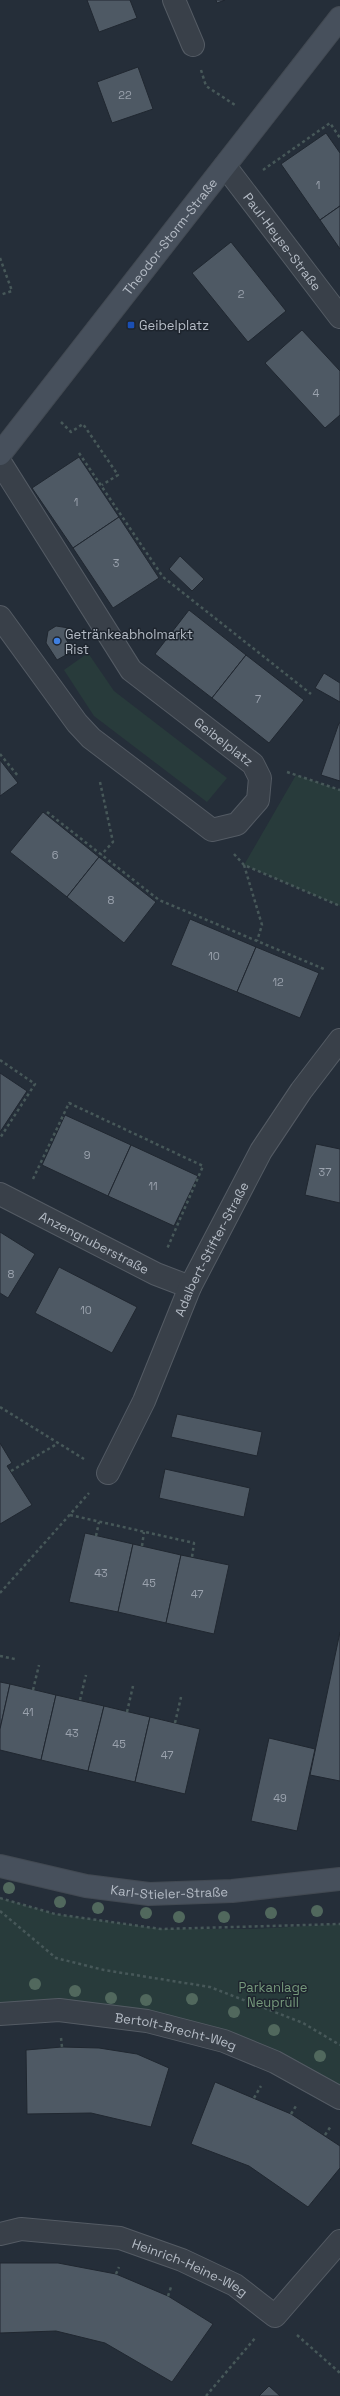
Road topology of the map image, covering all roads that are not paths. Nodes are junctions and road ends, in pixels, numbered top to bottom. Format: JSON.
{"nodes":[{"id":1,"x":174,"y":0,"type":"edge"},
{"id":2,"x":340,"y":18,"type":"edge"},
{"id":3,"x":193,"y":45,"type":"road end"},
{"id":4,"x":225,"y":166,"type":"junction"},
{"id":5,"x":340,"y":317,"type":"edge"},
{"id":6,"x":0,"y":454,"type":"edge"},
{"id":7,"x":0,"y":462,"type":"edge"},
{"id":8,"x":0,"y":617,"type":"edge"},
{"id":9,"x":340,"y":1040,"type":"edge"},
{"id":10,"x":0,"y":1194,"type":"edge"},
{"id":11,"x":190,"y":1287,"type":"junction"},
{"id":12,"x":108,"y":1473,"type":"road end"},
{"id":13,"x":0,"y":1866,"type":"edge"},
{"id":14,"x":340,"y":1879,"type":"edge"},
{"id":15,"x":0,"y":2014,"type":"edge"},
{"id":16,"x":340,"y":2098,"type":"edge"},
{"id":17,"x":0,"y":2234,"type":"edge"},
{"id":18,"x":340,"y":2241,"type":"edge"}],
"edges":[{"from":1,"to":3,"type":"street"},
{"from":2,"to":4,"type":"street","name":"Theodor-Storm-Straße"},
{"from":4,"to":5,"type":"street","name":"Paul-Heyse-Straße"},
{"from":4,"to":6,"type":"street","name":"Theodor-Storm-Straße"},
{"from":7,"to":8,"type":"street","name":"Geibelplatz"},
{"from":9,"to":11,"type":"street","name":"Adalbert-Stifter-Straße"},
{"from":10,"to":11,"type":"street","name":"Anzengruberstraße"},
{"from":11,"to":12,"type":"street","name":"Adalbert-Stifter-Straße"},
{"from":13,"to":14,"type":"street","name":"Karl-Stieler-Straße"},
{"from":15,"to":16,"type":"street","name":"Bertolt-Brecht-Weg"},
{"from":17,"to":18,"type":"street","name":"Heinrich-Heine-Weg"}]}
